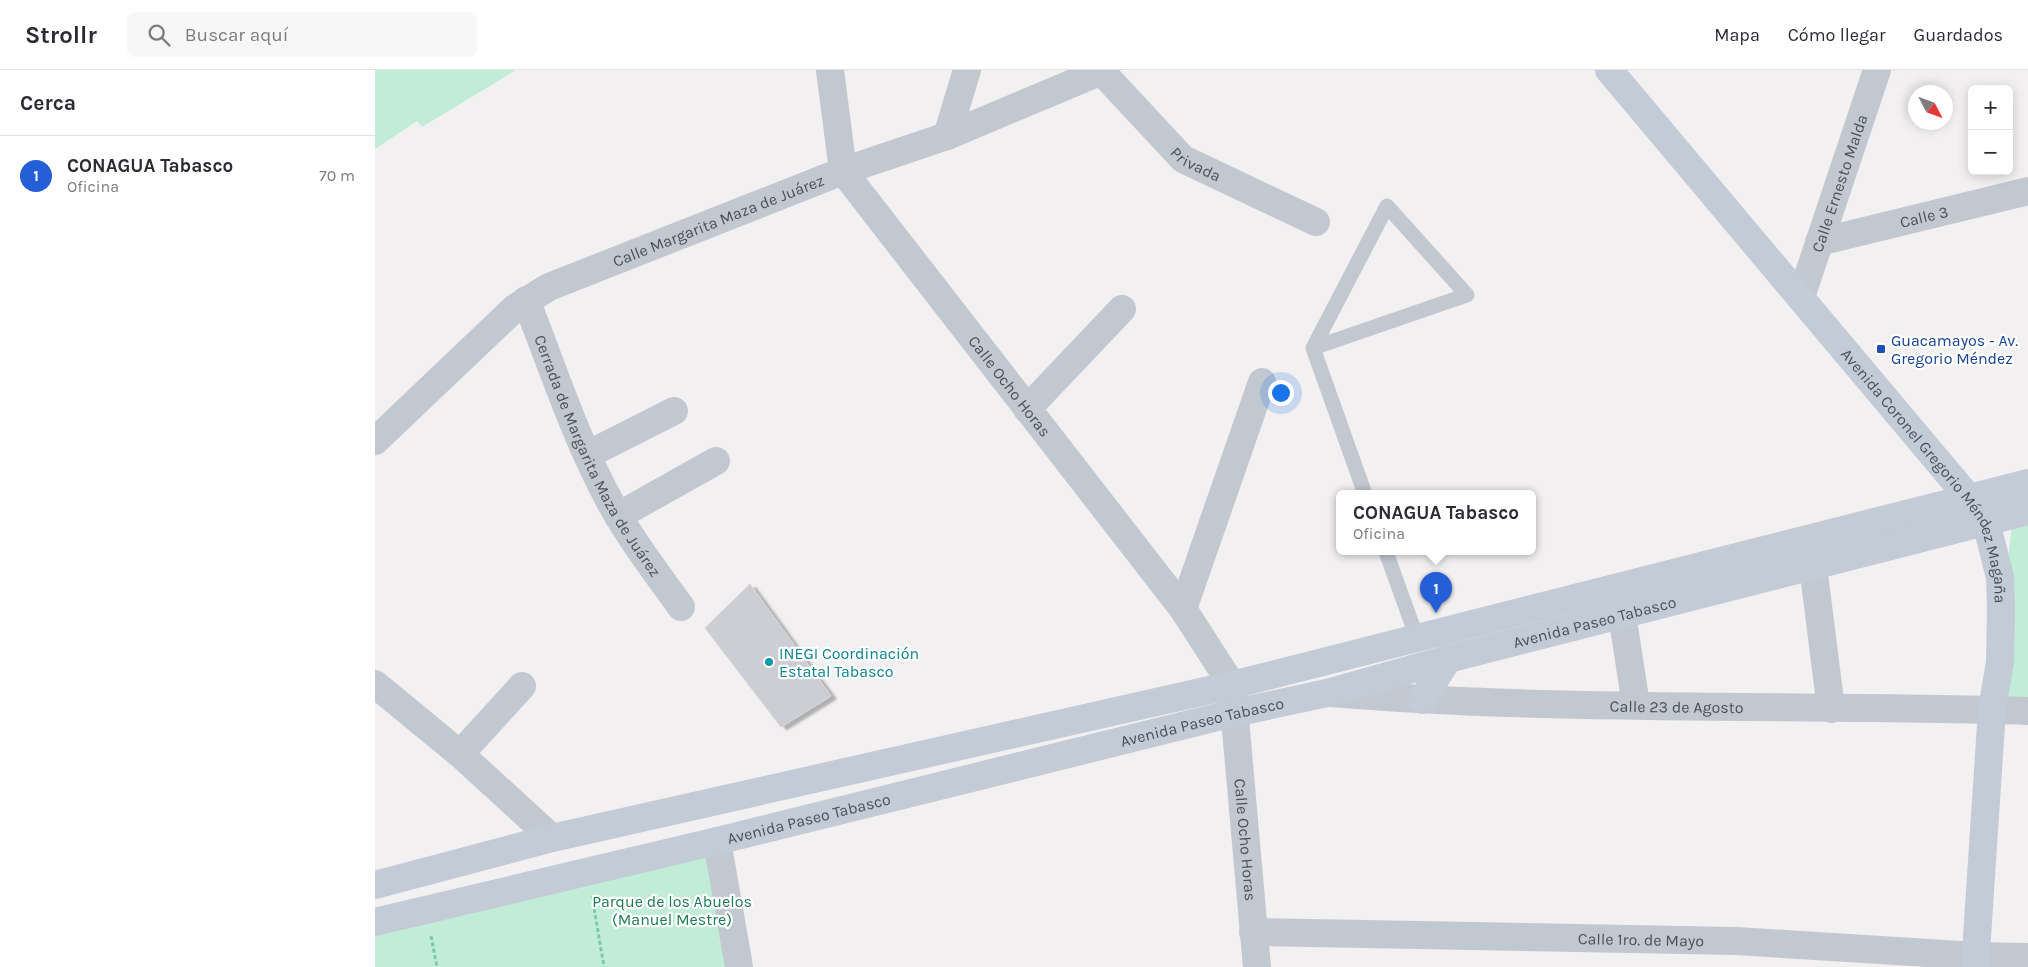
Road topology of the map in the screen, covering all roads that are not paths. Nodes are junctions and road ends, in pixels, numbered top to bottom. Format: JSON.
{"nodes":[{"id":1,"x":830,"y":70,"type":"edge"},
{"id":2,"x":967,"y":70,"type":"edge"},
{"id":3,"x":1609,"y":70,"type":"edge"},
{"id":4,"x":1877,"y":70,"type":"edge"},
{"id":5,"x":1102,"y":71,"type":"edge"},
{"id":6,"x":947,"y":136,"type":"junction"},
{"id":7,"x":843,"y":171,"type":"junction"},
{"id":8,"x":2028,"y":191,"type":"edge"},
{"id":9,"x":1315,"y":222,"type":"dead end"},
{"id":10,"x":1819,"y":242,"type":"junction"},
{"id":11,"x":1801,"y":297,"type":"junction"},
{"id":12,"x":526,"y":300,"type":"junction"},
{"id":13,"x":1122,"y":309,"type":"dead end"},
{"id":14,"x":1313,"y":348,"type":"junction"},
{"id":15,"x":1263,"y":382,"type":"dead end"},
{"id":16,"x":1027,"y":408,"type":"junction"},
{"id":17,"x":674,"y":411,"type":"dead end"},
{"id":18,"x":375,"y":441,"type":"edge"},
{"id":19,"x":587,"y":455,"type":"junction"},
{"id":20,"x":716,"y":461,"type":"dead end"},
{"id":21,"x":2028,"y":482,"type":"edge"},
{"id":22,"x":1364,"y":490,"type":"edge"},
{"id":23,"x":1968,"y":497,"type":"junction"},
{"id":24,"x":2028,"y":511,"type":"edge"},
{"id":25,"x":618,"y":516,"type":"junction"},
{"id":26,"x":1986,"y":522,"type":"junction"},
{"id":27,"x":1387,"y":555,"type":"edge"},
{"id":28,"x":1813,"y":566,"type":"junction"},
{"id":29,"x":681,"y":606,"type":"dead end"},
{"id":30,"x":1183,"y":609,"type":"junction"},
{"id":31,"x":1622,"y":614,"type":"junction"},
{"id":32,"x":1417,"y":638,"type":"junction"},
{"id":33,"x":1447,"y":659,"type":"junction"},
{"id":34,"x":375,"y":684,"type":"edge"},
{"id":35,"x":1232,"y":685,"type":"junction"},
{"id":36,"x":522,"y":686,"type":"dead end"},
{"id":37,"x":1327,"y":693,"type":"junction"},
{"id":38,"x":1421,"y":700,"type":"junction"},
{"id":39,"x":1636,"y":705,"type":"junction"},
{"id":40,"x":1831,"y":709,"type":"junction"},
{"id":41,"x":1992,"y":710,"type":"junction"},
{"id":42,"x":2028,"y":711,"type":"edge"},
{"id":43,"x":1234,"y":713,"type":"junction"},
{"id":44,"x":460,"y":754,"type":"junction"},
{"id":45,"x":552,"y":838,"type":"junction"},
{"id":46,"x":717,"y":841,"type":"junction"},
{"id":47,"x":375,"y":885,"type":"edge"},
{"id":48,"x":375,"y":922,"type":"edge"},
{"id":49,"x":1253,"y":932,"type":"junction"},
{"id":50,"x":2028,"y":957,"type":"edge"},
{"id":51,"x":1975,"y":962,"type":"edge"},
{"id":52,"x":739,"y":967,"type":"edge"},
{"id":53,"x":1257,"y":967,"type":"edge"}],
"edges":[{"from":1,"to":7,"type":"street"},
{"from":2,"to":6,"type":"street"},
{"from":3,"to":11,"type":"main road","name":"Avenida Coronel Gregorio Méndez Magaña"},
{"from":4,"to":10,"type":"street","name":"Calle Ernesto Malda"},
{"from":5,"to":6,"type":"street","name":"Calle Margarita Maza de Juárez"},
{"from":5,"to":9,"type":"street","name":"Privada"},
{"from":6,"to":7,"type":"street","name":"Calle Margarita Maza de Juárez"},
{"from":7,"to":12,"type":"street","name":"Calle Margarita Maza de Juárez"},
{"from":7,"to":16,"type":"street","name":"Calle Ocho Horas"},
{"from":8,"to":10,"type":"street","name":"Calle 3"},
{"from":10,"to":11,"type":"street","name":"Calle Ernesto Malda"},
{"from":11,"to":23,"type":"main road","name":"Avenida Coronel Gregorio Méndez Magaña"},
{"from":12,"to":18,"type":"street","name":"Calle Margarita Maza de Juárez"},
{"from":12,"to":19,"type":"street","name":"Cerrada de Margarita Maza de Juárez"},
{"from":13,"to":16,"type":"street"},
{"from":14,"to":14,"type":"lane"},
{"from":14,"to":22,"type":"lane"},
{"from":15,"to":30,"type":"street"},
{"from":16,"to":30,"type":"street","name":"Calle Ocho Horas"},
{"from":17,"to":19,"type":"street"},
{"from":19,"to":25,"type":"street","name":"Cerrada de Margarita Maza de Juárez"},
{"from":20,"to":25,"type":"street"},
{"from":21,"to":23,"type":"main road","name":"Avenida Paseo Tabasco"},
{"from":23,"to":26,"type":"main road","name":"Avenida Coronel Gregorio Méndez Magaña"},
{"from":23,"to":32,"type":"main road","name":"Avenida Paseo Tabasco"},
{"from":24,"to":26,"type":"main road","name":"Avenida Paseo Tabasco"},
{"from":25,"to":29,"type":"street","name":"Cerrada de Margarita Maza de Juárez"},
{"from":26,"to":28,"type":"main road","name":"Avenida Paseo Tabasco"},
{"from":26,"to":41,"type":"main road","name":"Avenida Coronel Gregorio Méndez Magaña"},
{"from":27,"to":32,"type":"lane"},
{"from":28,"to":31,"type":"main road","name":"Avenida Paseo Tabasco"},
{"from":28,"to":40,"type":"street"},
{"from":30,"to":35,"type":"street","name":"Calle Ocho Horas"},
{"from":31,"to":33,"type":"main road","name":"Avenida Paseo Tabasco"},
{"from":31,"to":39,"type":"street"},
{"from":32,"to":35,"type":"main road","name":"Avenida Paseo Tabasco"},
{"from":33,"to":37,"type":"main road","name":"Avenida Paseo Tabasco"},
{"from":33,"to":38,"type":"main road"},
{"from":34,"to":44,"type":"street"},
{"from":35,"to":43,"type":"street","name":"Calle Ocho Horas"},
{"from":35,"to":45,"type":"main road","name":"Avenida Paseo Tabasco"},
{"from":36,"to":44,"type":"street"},
{"from":37,"to":38,"type":"street","name":"Calle 23 de Agosto"},
{"from":37,"to":43,"type":"main road","name":"Avenida Paseo Tabasco"},
{"from":38,"to":39,"type":"street","name":"Calle 23 de Agosto"},
{"from":39,"to":40,"type":"street","name":"Calle 23 de Agosto"},
{"from":40,"to":41,"type":"street","name":"Calle 23 de Agosto"},
{"from":41,"to":42,"type":"street","name":"Calle 23 de Agosto"},
{"from":41,"to":51,"type":"main road","name":"Avenida Coronel Gregorio Méndez Magaña"},
{"from":43,"to":46,"type":"main road","name":"Avenida Paseo Tabasco"},
{"from":43,"to":49,"type":"street","name":"Calle Ocho Horas"},
{"from":44,"to":45,"type":"street"},
{"from":45,"to":47,"type":"main road","name":"Avenida Paseo Tabasco"},
{"from":46,"to":48,"type":"main road","name":"Avenida Paseo Tabasco"},
{"from":46,"to":52,"type":"street"},
{"from":49,"to":51,"type":"street","name":"Calle 1ro. de Mayo"},
{"from":49,"to":53,"type":"street","name":"Calle Ocho Horas"},
{"from":50,"to":51,"type":"street","name":"Calle 1ro. de Mayo"}]}
